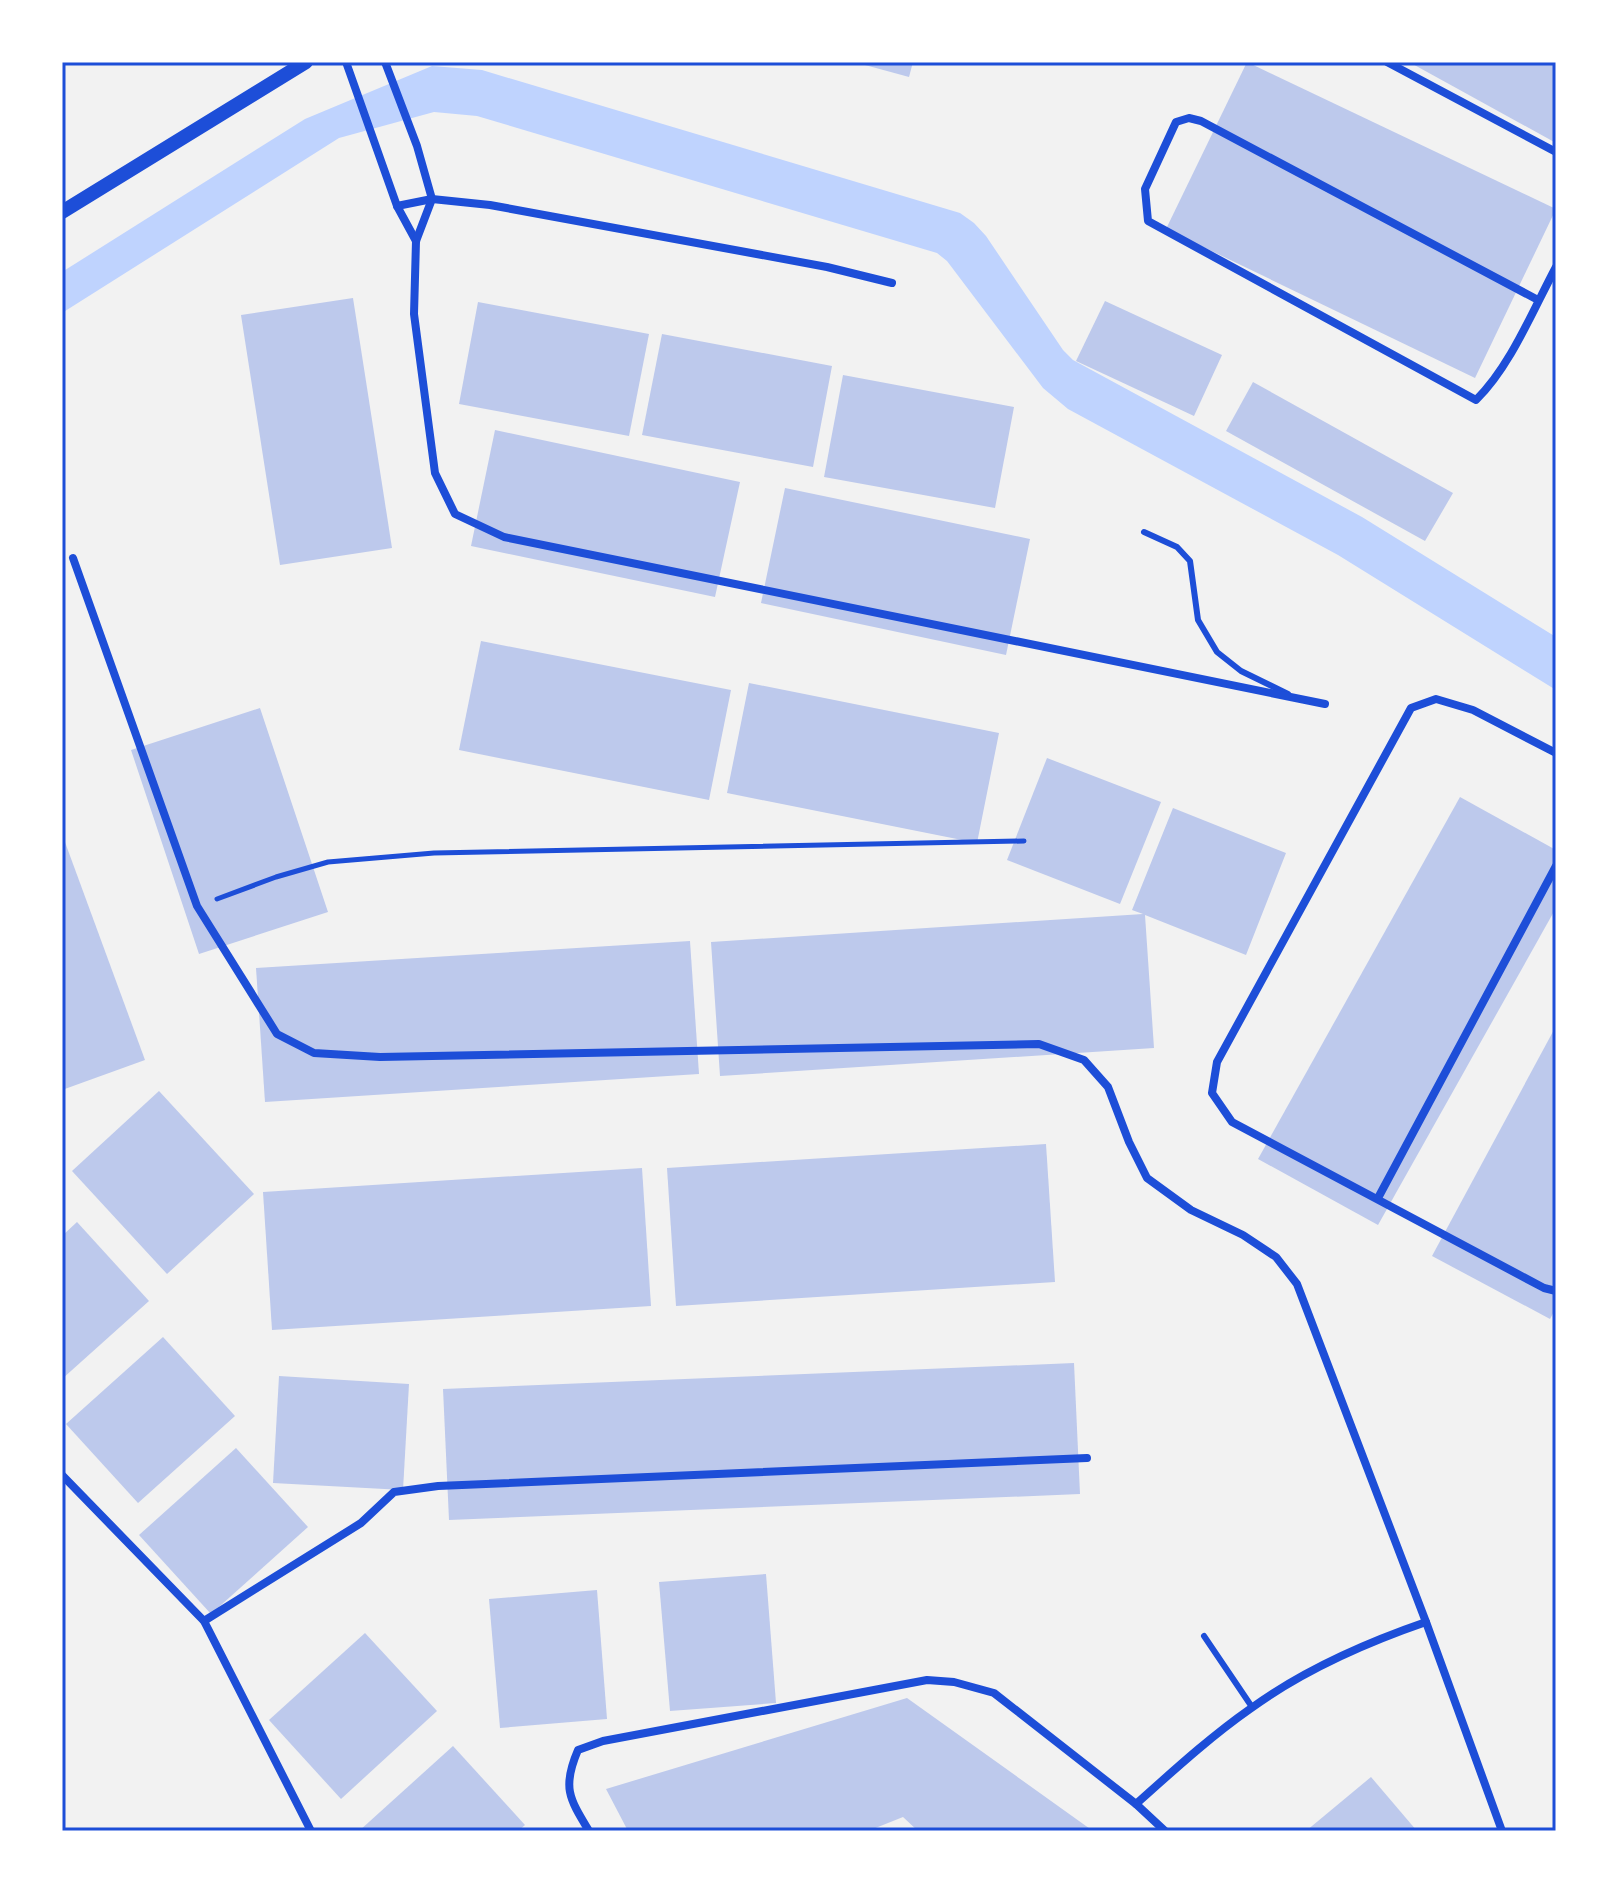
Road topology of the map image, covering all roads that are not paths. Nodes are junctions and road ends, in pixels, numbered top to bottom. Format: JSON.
{"nodes":[{"id":1,"x":306,"y":62,"type":"edge"},
{"id":2,"x":346,"y":62,"type":"edge"},
{"id":3,"x":385,"y":62,"type":"edge"},
{"id":4,"x":1387,"y":62,"type":"edge"},
{"id":5,"x":1556,"y":152,"type":"edge"},
{"id":6,"x":432,"y":199,"type":"junction"},
{"id":7,"x":397,"y":206,"type":"junction"},
{"id":8,"x":62,"y":212,"type":"edge"},
{"id":9,"x":416,"y":241,"type":"junction"},
{"id":10,"x":1556,"y":267,"type":"edge"},
{"id":11,"x":892,"y":283,"type":"dead end"},
{"id":12,"x":1538,"y":300,"type":"junction"},
{"id":13,"x":1144,"y":532,"type":"dead end"},
{"id":14,"x":73,"y":558,"type":"dead end"},
{"id":15,"x":1291,"y":696,"type":"junction"},
{"id":16,"x":1325,"y":704,"type":"dead end"},
{"id":17,"x":1556,"y":753,"type":"edge"},
{"id":18,"x":1556,"y":866,"type":"edge"},
{"id":19,"x":1378,"y":1198,"type":"junction"},
{"id":20,"x":1556,"y":1291,"type":"edge"},
{"id":21,"x":1087,"y":1458,"type":"dead end"},
{"id":22,"x":62,"y":1475,"type":"edge"},
{"id":23,"x":204,"y":1621,"type":"junction"},
{"id":24,"x":1426,"y":1622,"type":"junction"},
{"id":25,"x":1204,"y":1636,"type":"dead end"},
{"id":26,"x":1252,"y":1707,"type":"junction"},
{"id":27,"x":1136,"y":1804,"type":"junction"},
{"id":28,"x":311,"y":1831,"type":"edge"},
{"id":29,"x":589,"y":1831,"type":"edge"},
{"id":30,"x":1165,"y":1831,"type":"edge"},
{"id":31,"x":1502,"y":1831,"type":"edge"}],
"edges":[{"from":1,"to":8,"type":"street"},
{"from":2,"to":7,"type":"street"},
{"from":3,"to":6,"type":"street"},
{"from":4,"to":5,"type":"street"},
{"from":6,"to":7,"type":"street"},
{"from":6,"to":9,"type":"street"},
{"from":6,"to":11,"type":"street"},
{"from":7,"to":9,"type":"street"},
{"from":9,"to":15,"type":"street"},
{"from":10,"to":12,"type":"street"},
{"from":12,"to":12,"type":"street"},
{"from":13,"to":15,"type":"lane"},
{"from":14,"to":24,"type":"street"},
{"from":15,"to":16,"type":"street"},
{"from":17,"to":19,"type":"street"},
{"from":18,"to":19,"type":"street"},
{"from":19,"to":20,"type":"street"},
{"from":21,"to":23,"type":"street"},
{"from":22,"to":23,"type":"street"},
{"from":23,"to":28,"type":"street"},
{"from":24,"to":26,"type":"street"},
{"from":24,"to":31,"type":"street"},
{"from":25,"to":26,"type":"lane"},
{"from":26,"to":27,"type":"street"},
{"from":27,"to":29,"type":"street"},
{"from":27,"to":30,"type":"street"}]}
